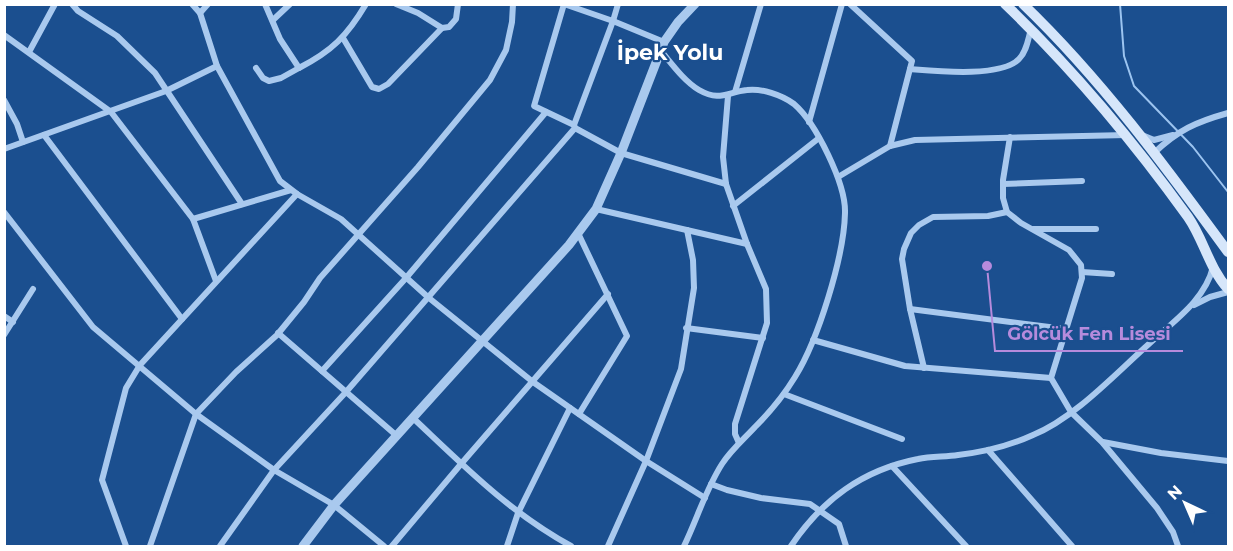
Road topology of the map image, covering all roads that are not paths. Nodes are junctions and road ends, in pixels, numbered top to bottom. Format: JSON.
{"nodes":[{"id":1,"x":55,"y":4,"type":"edge"},
{"id":2,"x":72,"y":4,"type":"edge"},
{"id":3,"x":192,"y":4,"type":"edge"},
{"id":4,"x":208,"y":4,"type":"edge"},
{"id":5,"x":265,"y":4,"type":"edge"},
{"id":6,"x":290,"y":4,"type":"edge"},
{"id":7,"x":366,"y":4,"type":"edge"},
{"id":8,"x":396,"y":4,"type":"edge"},
{"id":9,"x":458,"y":4,"type":"edge"},
{"id":10,"x":513,"y":4,"type":"edge"},
{"id":11,"x":564,"y":4,"type":"edge"},
{"id":12,"x":618,"y":4,"type":"edge"},
{"id":13,"x":695,"y":4,"type":"edge"},
{"id":14,"x":761,"y":4,"type":"edge"},
{"id":15,"x":842,"y":4,"type":"edge"},
{"id":16,"x":850,"y":4,"type":"edge"},
{"id":17,"x":1005,"y":4,"type":"edge"},
{"id":18,"x":1023,"y":4,"type":"edge"},
{"id":19,"x":200,"y":13,"type":"junction"},
{"id":20,"x":273,"y":20,"type":"junction"},
{"id":21,"x":613,"y":21,"type":"junction"},
{"id":22,"x":442,"y":28,"type":"junction"},
{"id":23,"x":1031,"y":29,"type":"junction"},
{"id":24,"x":4,"y":35,"type":"edge"},
{"id":25,"x":343,"y":38,"type":"junction"},
{"id":26,"x":663,"y":46,"type":"junction"},
{"id":27,"x":29,"y":52,"type":"junction"},
{"id":28,"x":217,"y":66,"type":"junction"},
{"id":29,"x":256,"y":68,"type":"dead end"},
{"id":30,"x":298,"y":68,"type":"junction"},
{"id":31,"x":910,"y":69,"type":"junction"},
{"id":32,"x":166,"y":91,"type":"junction"},
{"id":33,"x":735,"y":92,"type":"junction"},
{"id":34,"x":728,"y":96,"type":"junction"},
{"id":35,"x":4,"y":100,"type":"edge"},
{"id":36,"x":111,"y":112,"type":"junction"},
{"id":37,"x":546,"y":112,"type":"junction"},
{"id":38,"x":1228,"y":113,"type":"edge"},
{"id":39,"x":809,"y":122,"type":"junction"},
{"id":40,"x":575,"y":127,"type":"junction"},
{"id":41,"x":1138,"y":133,"type":"junction"},
{"id":42,"x":44,"y":135,"type":"junction"},
{"id":43,"x":1123,"y":135,"type":"junction"},
{"id":44,"x":1173,"y":135,"type":"junction"},
{"id":45,"x":1010,"y":137,"type":"junction"},
{"id":46,"x":819,"y":138,"type":"junction"},
{"id":47,"x":23,"y":142,"type":"junction"},
{"id":48,"x":890,"y":146,"type":"junction"},
{"id":49,"x":4,"y":149,"type":"edge"},
{"id":50,"x":621,"y":153,"type":"junction"},
{"id":51,"x":1155,"y":153,"type":"junction"},
{"id":52,"x":1145,"y":161,"type":"junction"},
{"id":53,"x":838,"y":177,"type":"junction"},
{"id":54,"x":1082,"y":182,"type":"dead end"},
{"id":55,"x":726,"y":184,"type":"junction"},
{"id":56,"x":1004,"y":184,"type":"junction"},
{"id":57,"x":291,"y":190,"type":"junction"},
{"id":58,"x":297,"y":195,"type":"junction"},
{"id":59,"x":242,"y":204,"type":"junction"},
{"id":60,"x":733,"y":206,"type":"junction"},
{"id":61,"x":596,"y":209,"type":"junction"},
{"id":62,"x":4,"y":212,"type":"edge"},
{"id":63,"x":1007,"y":212,"type":"junction"},
{"id":64,"x":193,"y":219,"type":"junction"},
{"id":65,"x":1032,"y":229,"type":"junction"},
{"id":66,"x":1096,"y":229,"type":"dead end"},
{"id":67,"x":687,"y":230,"type":"junction"},
{"id":68,"x":578,"y":233,"type":"junction"},
{"id":69,"x":359,"y":235,"type":"junction"},
{"id":70,"x":747,"y":244,"type":"junction"},
{"id":71,"x":1228,"y":254,"type":"edge"},
{"id":72,"x":1213,"y":267,"type":"junction"},
{"id":73,"x":1082,"y":272,"type":"junction"},
{"id":74,"x":1112,"y":274,"type":"dead end"},
{"id":75,"x":406,"y":278,"type":"junction"},
{"id":76,"x":216,"y":281,"type":"junction"},
{"id":77,"x":33,"y":289,"type":"dead end"},
{"id":78,"x":1228,"y":290,"type":"edge"},
{"id":79,"x":608,"y":294,"type":"junction"},
{"id":80,"x":429,"y":298,"type":"junction"},
{"id":81,"x":1191,"y":307,"type":"junction"},
{"id":82,"x":910,"y":309,"type":"junction"},
{"id":83,"x":4,"y":316,"type":"edge"},
{"id":84,"x":182,"y":319,"type":"junction"},
{"id":85,"x":13,"y":322,"type":"junction"},
{"id":86,"x":686,"y":328,"type":"junction"},
{"id":87,"x":1065,"y":328,"type":"junction"},
{"id":88,"x":278,"y":333,"type":"junction"},
{"id":89,"x":4,"y":335,"type":"edge"},
{"id":90,"x":763,"y":338,"type":"junction"},
{"id":91,"x":813,"y":340,"type":"junction"},
{"id":92,"x":482,"y":342,"type":"junction"},
{"id":93,"x":140,"y":365,"type":"junction"},
{"id":94,"x":924,"y":368,"type":"junction"},
{"id":95,"x":322,"y":371,"type":"junction"},
{"id":96,"x":1051,"y":378,"type":"junction"},
{"id":97,"x":533,"y":382,"type":"junction"},
{"id":98,"x":346,"y":392,"type":"junction"},
{"id":99,"x":784,"y":394,"type":"junction"},
{"id":100,"x":570,"y":408,"type":"junction"},
{"id":101,"x":1071,"y":412,"type":"junction"},
{"id":102,"x":196,"y":414,"type":"junction"},
{"id":103,"x":579,"y":414,"type":"junction"},
{"id":104,"x":413,"y":418,"type":"junction"},
{"id":105,"x":397,"y":436,"type":"junction"},
{"id":106,"x":902,"y":439,"type":"dead end"},
{"id":107,"x":1102,"y":442,"type":"junction"},
{"id":108,"x":739,"y":443,"type":"junction"},
{"id":109,"x":988,"y":450,"type":"junction"},
{"id":110,"x":646,"y":461,"type":"junction"},
{"id":111,"x":1228,"y":461,"type":"edge"},
{"id":112,"x":461,"y":464,"type":"junction"},
{"id":113,"x":892,"y":466,"type":"junction"},
{"id":114,"x":274,"y":470,"type":"junction"},
{"id":115,"x":711,"y":484,"type":"junction"},
{"id":116,"x":705,"y":498,"type":"junction"},
{"id":117,"x":334,"y":505,"type":"junction"},
{"id":118,"x":820,"y":509,"type":"junction"},
{"id":119,"x":518,"y":513,"type":"junction"},
{"id":120,"x":126,"y":546,"type":"edge"},
{"id":121,"x":150,"y":546,"type":"edge"},
{"id":122,"x":220,"y":546,"type":"edge"},
{"id":123,"x":303,"y":546,"type":"edge"},
{"id":124,"x":384,"y":546,"type":"edge"},
{"id":125,"x":393,"y":546,"type":"edge"},
{"id":126,"x":507,"y":546,"type":"edge"},
{"id":127,"x":571,"y":546,"type":"edge"},
{"id":128,"x":608,"y":546,"type":"edge"},
{"id":129,"x":684,"y":546,"type":"edge"},
{"id":130,"x":791,"y":546,"type":"edge"},
{"id":131,"x":846,"y":546,"type":"edge"},
{"id":132,"x":966,"y":546,"type":"edge"},
{"id":133,"x":1072,"y":546,"type":"edge"},
{"id":134,"x":1178,"y":546,"type":"edge"}],
"edges":[{"from":1,"to":27,"type":"street"},
{"from":2,"to":32,"type":"street"},
{"from":3,"to":19,"type":"street"},
{"from":4,"to":19,"type":"street"},
{"from":5,"to":20,"type":"street"},
{"from":6,"to":20,"type":"street"},
{"from":7,"to":25,"type":"street"},
{"from":8,"to":22,"type":"street"},
{"from":9,"to":22,"type":"street"},
{"from":10,"to":69,"type":"street"},
{"from":11,"to":21,"type":"street"},
{"from":11,"to":37,"type":"street"},
{"from":12,"to":21,"type":"street"},
{"from":13,"to":26,"type":"street"},
{"from":14,"to":33,"type":"street"},
{"from":15,"to":39,"type":"street"},
{"from":16,"to":31,"type":"street"},
{"from":17,"to":23,"type":"main road"},
{"from":18,"to":41,"type":"main road"},
{"from":19,"to":28,"type":"street"},
{"from":20,"to":30,"type":"street"},
{"from":21,"to":26,"type":"street"},
{"from":21,"to":40,"type":"street"},
{"from":22,"to":25,"type":"street"},
{"from":23,"to":31,"type":"street"},
{"from":23,"to":43,"type":"main road"},
{"from":24,"to":27,"type":"street"},
{"from":25,"to":30,"type":"street"},
{"from":26,"to":34,"type":"street"},
{"from":26,"to":50,"type":"street"},
{"from":27,"to":36,"type":"street"},
{"from":28,"to":32,"type":"street"},
{"from":28,"to":57,"type":"street"},
{"from":29,"to":30,"type":"street"},
{"from":31,"to":48,"type":"street"},
{"from":32,"to":36,"type":"street"},
{"from":32,"to":59,"type":"street"},
{"from":33,"to":34,"type":"street"},
{"from":33,"to":39,"type":"street"},
{"from":34,"to":55,"type":"street"},
{"from":35,"to":47,"type":"street"},
{"from":36,"to":42,"type":"street"},
{"from":36,"to":64,"type":"street"},
{"from":37,"to":40,"type":"street"},
{"from":37,"to":75,"type":"street"},
{"from":38,"to":44,"type":"street"},
{"from":39,"to":46,"type":"street"},
{"from":40,"to":50,"type":"street"},
{"from":40,"to":80,"type":"street"},
{"from":41,"to":43,"type":"street"},
{"from":41,"to":44,"type":"street"},
{"from":41,"to":51,"type":"main road"},
{"from":42,"to":47,"type":"street"},
{"from":42,"to":84,"type":"street"},
{"from":43,"to":45,"type":"street"},
{"from":43,"to":52,"type":"main road"},
{"from":44,"to":51,"type":"street"},
{"from":45,"to":48,"type":"street"},
{"from":45,"to":56,"type":"street"},
{"from":46,"to":53,"type":"street"},
{"from":46,"to":60,"type":"street"},
{"from":47,"to":49,"type":"street"},
{"from":48,"to":53,"type":"street"},
{"from":50,"to":55,"type":"street"},
{"from":50,"to":61,"type":"street"},
{"from":51,"to":52,"type":"street"},
{"from":51,"to":71,"type":"main road"},
{"from":52,"to":72,"type":"main road"},
{"from":53,"to":91,"type":"street"},
{"from":54,"to":56,"type":"street"},
{"from":55,"to":60,"type":"street"},
{"from":56,"to":63,"type":"street"},
{"from":57,"to":58,"type":"street"},
{"from":57,"to":59,"type":"street"},
{"from":58,"to":69,"type":"street"},
{"from":58,"to":76,"type":"street"},
{"from":59,"to":64,"type":"street"},
{"from":60,"to":70,"type":"street"},
{"from":61,"to":67,"type":"street"},
{"from":61,"to":68,"type":"street"},
{"from":62,"to":93,"type":"street"},
{"from":63,"to":65,"type":"street"},
{"from":63,"to":82,"type":"street"},
{"from":64,"to":76,"type":"street"},
{"from":65,"to":66,"type":"street"},
{"from":65,"to":73,"type":"street"},
{"from":67,"to":70,"type":"street"},
{"from":67,"to":86,"type":"street"},
{"from":68,"to":79,"type":"street"},
{"from":68,"to":92,"type":"street"},
{"from":69,"to":75,"type":"street"},
{"from":69,"to":88,"type":"street"},
{"from":70,"to":90,"type":"street"},
{"from":71,"to":72,"type":"main road"},
{"from":72,"to":78,"type":"main road"},
{"from":72,"to":81,"type":"street"},
{"from":73,"to":74,"type":"street"},
{"from":73,"to":87,"type":"street"},
{"from":75,"to":80,"type":"street"},
{"from":75,"to":95,"type":"street"},
{"from":76,"to":84,"type":"street"},
{"from":77,"to":85,"type":"street"},
{"from":78,"to":81,"type":"street"},
{"from":79,"to":97,"type":"street"},
{"from":79,"to":103,"type":"street"},
{"from":80,"to":92,"type":"street"},
{"from":80,"to":98,"type":"street"},
{"from":81,"to":101,"type":"street"},
{"from":82,"to":87,"type":"street"},
{"from":82,"to":94,"type":"street"},
{"from":83,"to":85,"type":"street"},
{"from":84,"to":93,"type":"street"},
{"from":85,"to":89,"type":"street"},
{"from":86,"to":90,"type":"street"},
{"from":86,"to":110,"type":"street"},
{"from":87,"to":96,"type":"street"},
{"from":88,"to":95,"type":"street"},
{"from":88,"to":102,"type":"street"},
{"from":90,"to":108,"type":"street"},
{"from":91,"to":94,"type":"street"},
{"from":91,"to":99,"type":"street"},
{"from":92,"to":97,"type":"street"},
{"from":92,"to":104,"type":"street"},
{"from":93,"to":102,"type":"street"},
{"from":93,"to":120,"type":"street"},
{"from":94,"to":96,"type":"street"},
{"from":95,"to":98,"type":"street"},
{"from":96,"to":101,"type":"street"},
{"from":97,"to":100,"type":"street"},
{"from":97,"to":112,"type":"street"},
{"from":98,"to":105,"type":"street"},
{"from":98,"to":114,"type":"street"},
{"from":99,"to":106,"type":"street"},
{"from":99,"to":108,"type":"street"},
{"from":100,"to":103,"type":"street"},
{"from":100,"to":119,"type":"street"},
{"from":101,"to":107,"type":"street"},
{"from":101,"to":109,"type":"street"},
{"from":102,"to":114,"type":"street"},
{"from":102,"to":121,"type":"street"},
{"from":103,"to":110,"type":"street"},
{"from":104,"to":105,"type":"street"},
{"from":104,"to":112,"type":"street"},
{"from":105,"to":117,"type":"street"},
{"from":107,"to":111,"type":"street"},
{"from":107,"to":134,"type":"street"},
{"from":108,"to":115,"type":"street"},
{"from":109,"to":113,"type":"street"},
{"from":109,"to":133,"type":"street"},
{"from":110,"to":116,"type":"street"},
{"from":110,"to":128,"type":"street"},
{"from":112,"to":119,"type":"street"},
{"from":112,"to":125,"type":"street"},
{"from":113,"to":118,"type":"street"},
{"from":113,"to":132,"type":"street"},
{"from":114,"to":117,"type":"street"},
{"from":114,"to":122,"type":"street"},
{"from":115,"to":116,"type":"street"},
{"from":115,"to":118,"type":"street"},
{"from":116,"to":129,"type":"street"},
{"from":117,"to":123,"type":"street"},
{"from":117,"to":124,"type":"street"},
{"from":118,"to":130,"type":"street"},
{"from":118,"to":131,"type":"street"},
{"from":119,"to":126,"type":"street"},
{"from":119,"to":127,"type":"street"}]}
